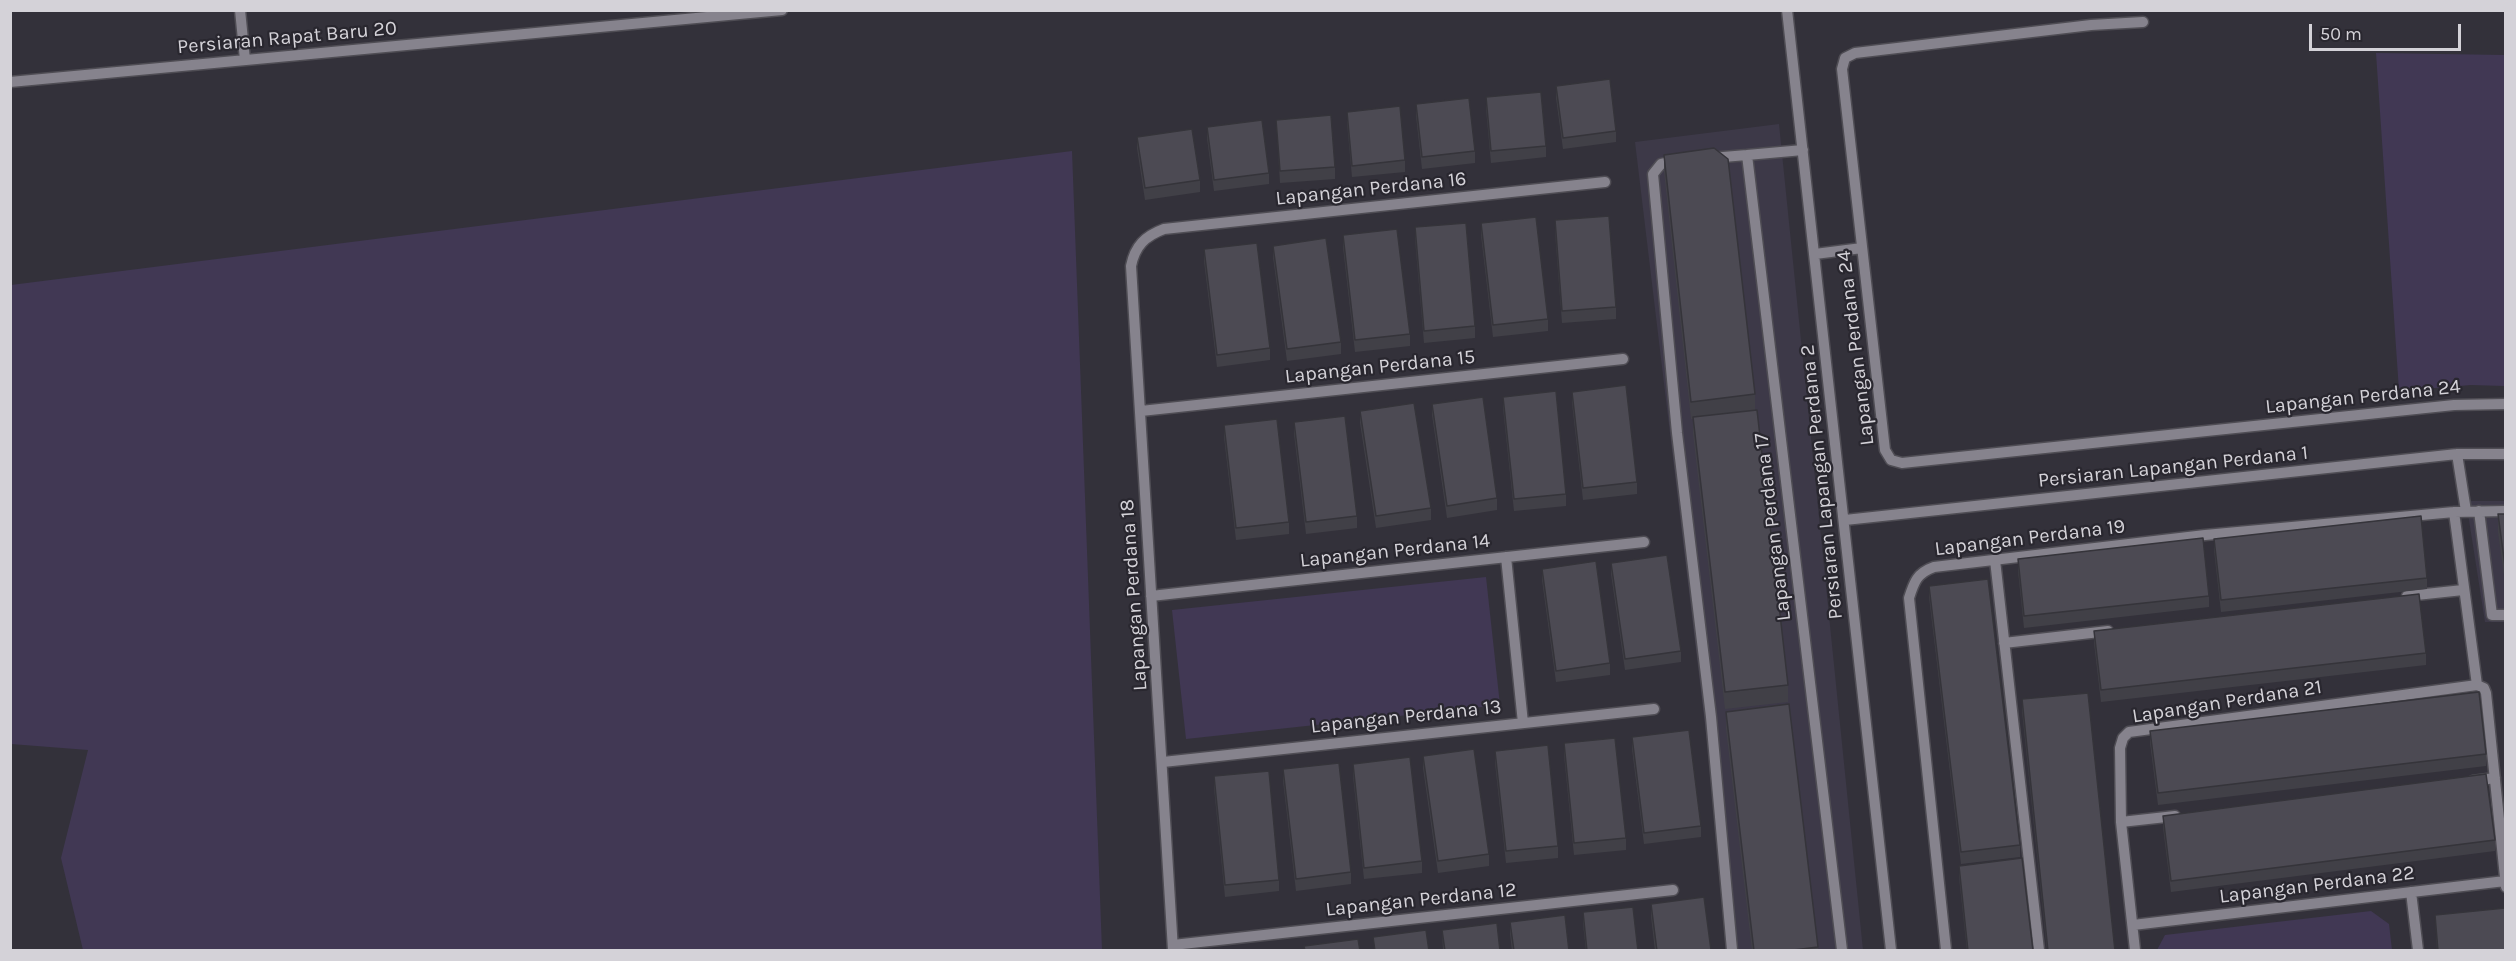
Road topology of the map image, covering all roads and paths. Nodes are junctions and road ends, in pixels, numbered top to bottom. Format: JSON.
{"nodes":[{"id":1,"x":240,"y":10,"type":"edge"},
{"id":2,"x":782,"y":10,"type":"edge"},
{"id":3,"x":1786,"y":10,"type":"edge"},
{"id":4,"x":2143,"y":22,"type":"dead end"},
{"id":5,"x":245,"y":60,"type":"junction"},
{"id":6,"x":10,"y":82,"type":"edge"},
{"id":7,"x":1803,"y":150,"type":"junction"},
{"id":8,"x":1747,"y":155,"type":"junction"},
{"id":9,"x":1605,"y":182,"type":"dead end"},
{"id":10,"x":1143,"y":240,"type":"joint"},
{"id":11,"x":1862,"y":248,"type":"junction"},
{"id":12,"x":1815,"y":254,"type":"junction"},
{"id":13,"x":1623,"y":359,"type":"dead end"},
{"id":14,"x":2505,"y":404,"type":"edge"},
{"id":15,"x":1141,"y":411,"type":"junction"},
{"id":16,"x":2457,"y":454,"type":"junction"},
{"id":17,"x":2505,"y":454,"type":"edge"},
{"id":18,"x":2466,"y":511,"type":"junction"},
{"id":19,"x":2479,"y":511,"type":"junction"},
{"id":20,"x":2505,"y":511,"type":"edge"},
{"id":21,"x":2454,"y":512,"type":"junction"},
{"id":22,"x":1845,"y":520,"type":"junction"},
{"id":23,"x":1644,"y":542,"type":"dead end"},
{"id":24,"x":1506,"y":557,"type":"junction"},
{"id":25,"x":1995,"y":560,"type":"junction"},
{"id":26,"x":2463,"y":590,"type":"junction"},
{"id":27,"x":1150,"y":596,"type":"junction"},
{"id":28,"x":2392,"y":598,"type":"edge"},
{"id":29,"x":2505,"y":615,"type":"edge"},
{"id":30,"x":2122,"y":630,"type":"edge"},
{"id":31,"x":2004,"y":643,"type":"junction"},
{"id":32,"x":2477,"y":685,"type":"junction"},
{"id":33,"x":1654,"y":709,"type":"dead end"},
{"id":34,"x":1523,"y":723,"type":"junction"},
{"id":35,"x":1163,"y":762,"type":"junction"},
{"id":36,"x":2495,"y":778,"type":"junction"},
{"id":37,"x":2460,"y":782,"type":"edge"},
{"id":38,"x":2191,"y":814,"type":"edge"},
{"id":39,"x":2121,"y":822,"type":"junction"},
{"id":40,"x":2505,"y":882,"type":"edge"},
{"id":41,"x":2505,"y":887,"type":"edge"},
{"id":42,"x":1673,"y":890,"type":"dead end"},
{"id":43,"x":2411,"y":892,"type":"junction"},
{"id":44,"x":2133,"y":925,"type":"junction"},
{"id":45,"x":1173,"y":948,"type":"edge"},
{"id":46,"x":1732,"y":951,"type":"edge"},
{"id":47,"x":1842,"y":951,"type":"edge"},
{"id":48,"x":1891,"y":951,"type":"edge"},
{"id":49,"x":1946,"y":951,"type":"edge"},
{"id":50,"x":2039,"y":951,"type":"edge"},
{"id":51,"x":2135,"y":951,"type":"edge"},
{"id":52,"x":2418,"y":951,"type":"edge"}],
"edges":[{"from":1,"to":5,"type":"street"},
{"from":2,"to":5,"type":"street","name":"Persiaran Rapat Baru 20"},
{"from":3,"to":7,"type":"street","name":"Persiaran Lapangan Perdana 2"},
{"from":4,"to":11,"type":"street","name":"Lapangan Perdana 24"},
{"from":5,"to":6,"type":"street","name":"Persiaran Rapat Baru 20"},
{"from":7,"to":8,"type":"street"},
{"from":7,"to":12,"type":"street","name":"Persiaran Lapangan Perdana 2"},
{"from":8,"to":46,"type":"street"},
{"from":8,"to":47,"type":"street","name":"Lapangan Perdana 17"},
{"from":9,"to":10,"type":"street","name":"Lapangan Perdana 16"},
{"from":10,"to":15,"type":"street","name":"Lapangan Perdana 18"},
{"from":11,"to":12,"type":"street"},
{"from":11,"to":14,"type":"street","name":"Lapangan Perdana 24"},
{"from":12,"to":22,"type":"street","name":"Persiaran Lapangan Perdana 2"},
{"from":13,"to":15,"type":"street","name":"Lapangan Perdana 15"},
{"from":15,"to":27,"type":"street","name":"Lapangan Perdana 18"},
{"from":16,"to":17,"type":"street","name":"Persiaran Lapangan Perdana 1"},
{"from":16,"to":18,"type":"street"},
{"from":16,"to":22,"type":"street","name":"Persiaran Lapangan Perdana 1"},
{"from":18,"to":19,"type":"street","name":"Lapangan Perdana 19"},
{"from":18,"to":21,"type":"street","name":"Lapangan Perdana 19"},
{"from":19,"to":20,"type":"street","name":"Lapangan Perdana 19"},
{"from":19,"to":29,"type":"street"},
{"from":21,"to":25,"type":"street","name":"Lapangan Perdana 19"},
{"from":21,"to":26,"type":"street"},
{"from":22,"to":48,"type":"street","name":"Persiaran Lapangan Perdana 2"},
{"from":23,"to":24,"type":"street","name":"Lapangan Perdana 14"},
{"from":24,"to":27,"type":"street","name":"Lapangan Perdana 14"},
{"from":24,"to":34,"type":"street"},
{"from":25,"to":31,"type":"street"},
{"from":25,"to":49,"type":"street","name":"Lapangan Perdana 19"},
{"from":26,"to":28,"type":"street"},
{"from":26,"to":32,"type":"street"},
{"from":27,"to":35,"type":"street","name":"Lapangan Perdana 18"},
{"from":30,"to":31,"type":"street"},
{"from":31,"to":50,"type":"street"},
{"from":32,"to":36,"type":"street"},
{"from":32,"to":39,"type":"street","name":"Lapangan Perdana 21"},
{"from":33,"to":34,"type":"street","name":"Lapangan Perdana 13"},
{"from":34,"to":35,"type":"street","name":"Lapangan Perdana 13"},
{"from":35,"to":45,"type":"street","name":"Lapangan Perdana 18"},
{"from":36,"to":37,"type":"street"},
{"from":36,"to":40,"type":"street"},
{"from":38,"to":39,"type":"street"},
{"from":39,"to":44,"type":"street","name":"Lapangan Perdana 21"},
{"from":40,"to":41,"type":"street"},
{"from":40,"to":43,"type":"street","name":"Lapangan Perdana 22"},
{"from":42,"to":45,"type":"street","name":"Lapangan Perdana 12"},
{"from":43,"to":44,"type":"street","name":"Lapangan Perdana 22"},
{"from":43,"to":52,"type":"street"},
{"from":44,"to":51,"type":"street","name":"Lapangan Perdana 21"}]}
